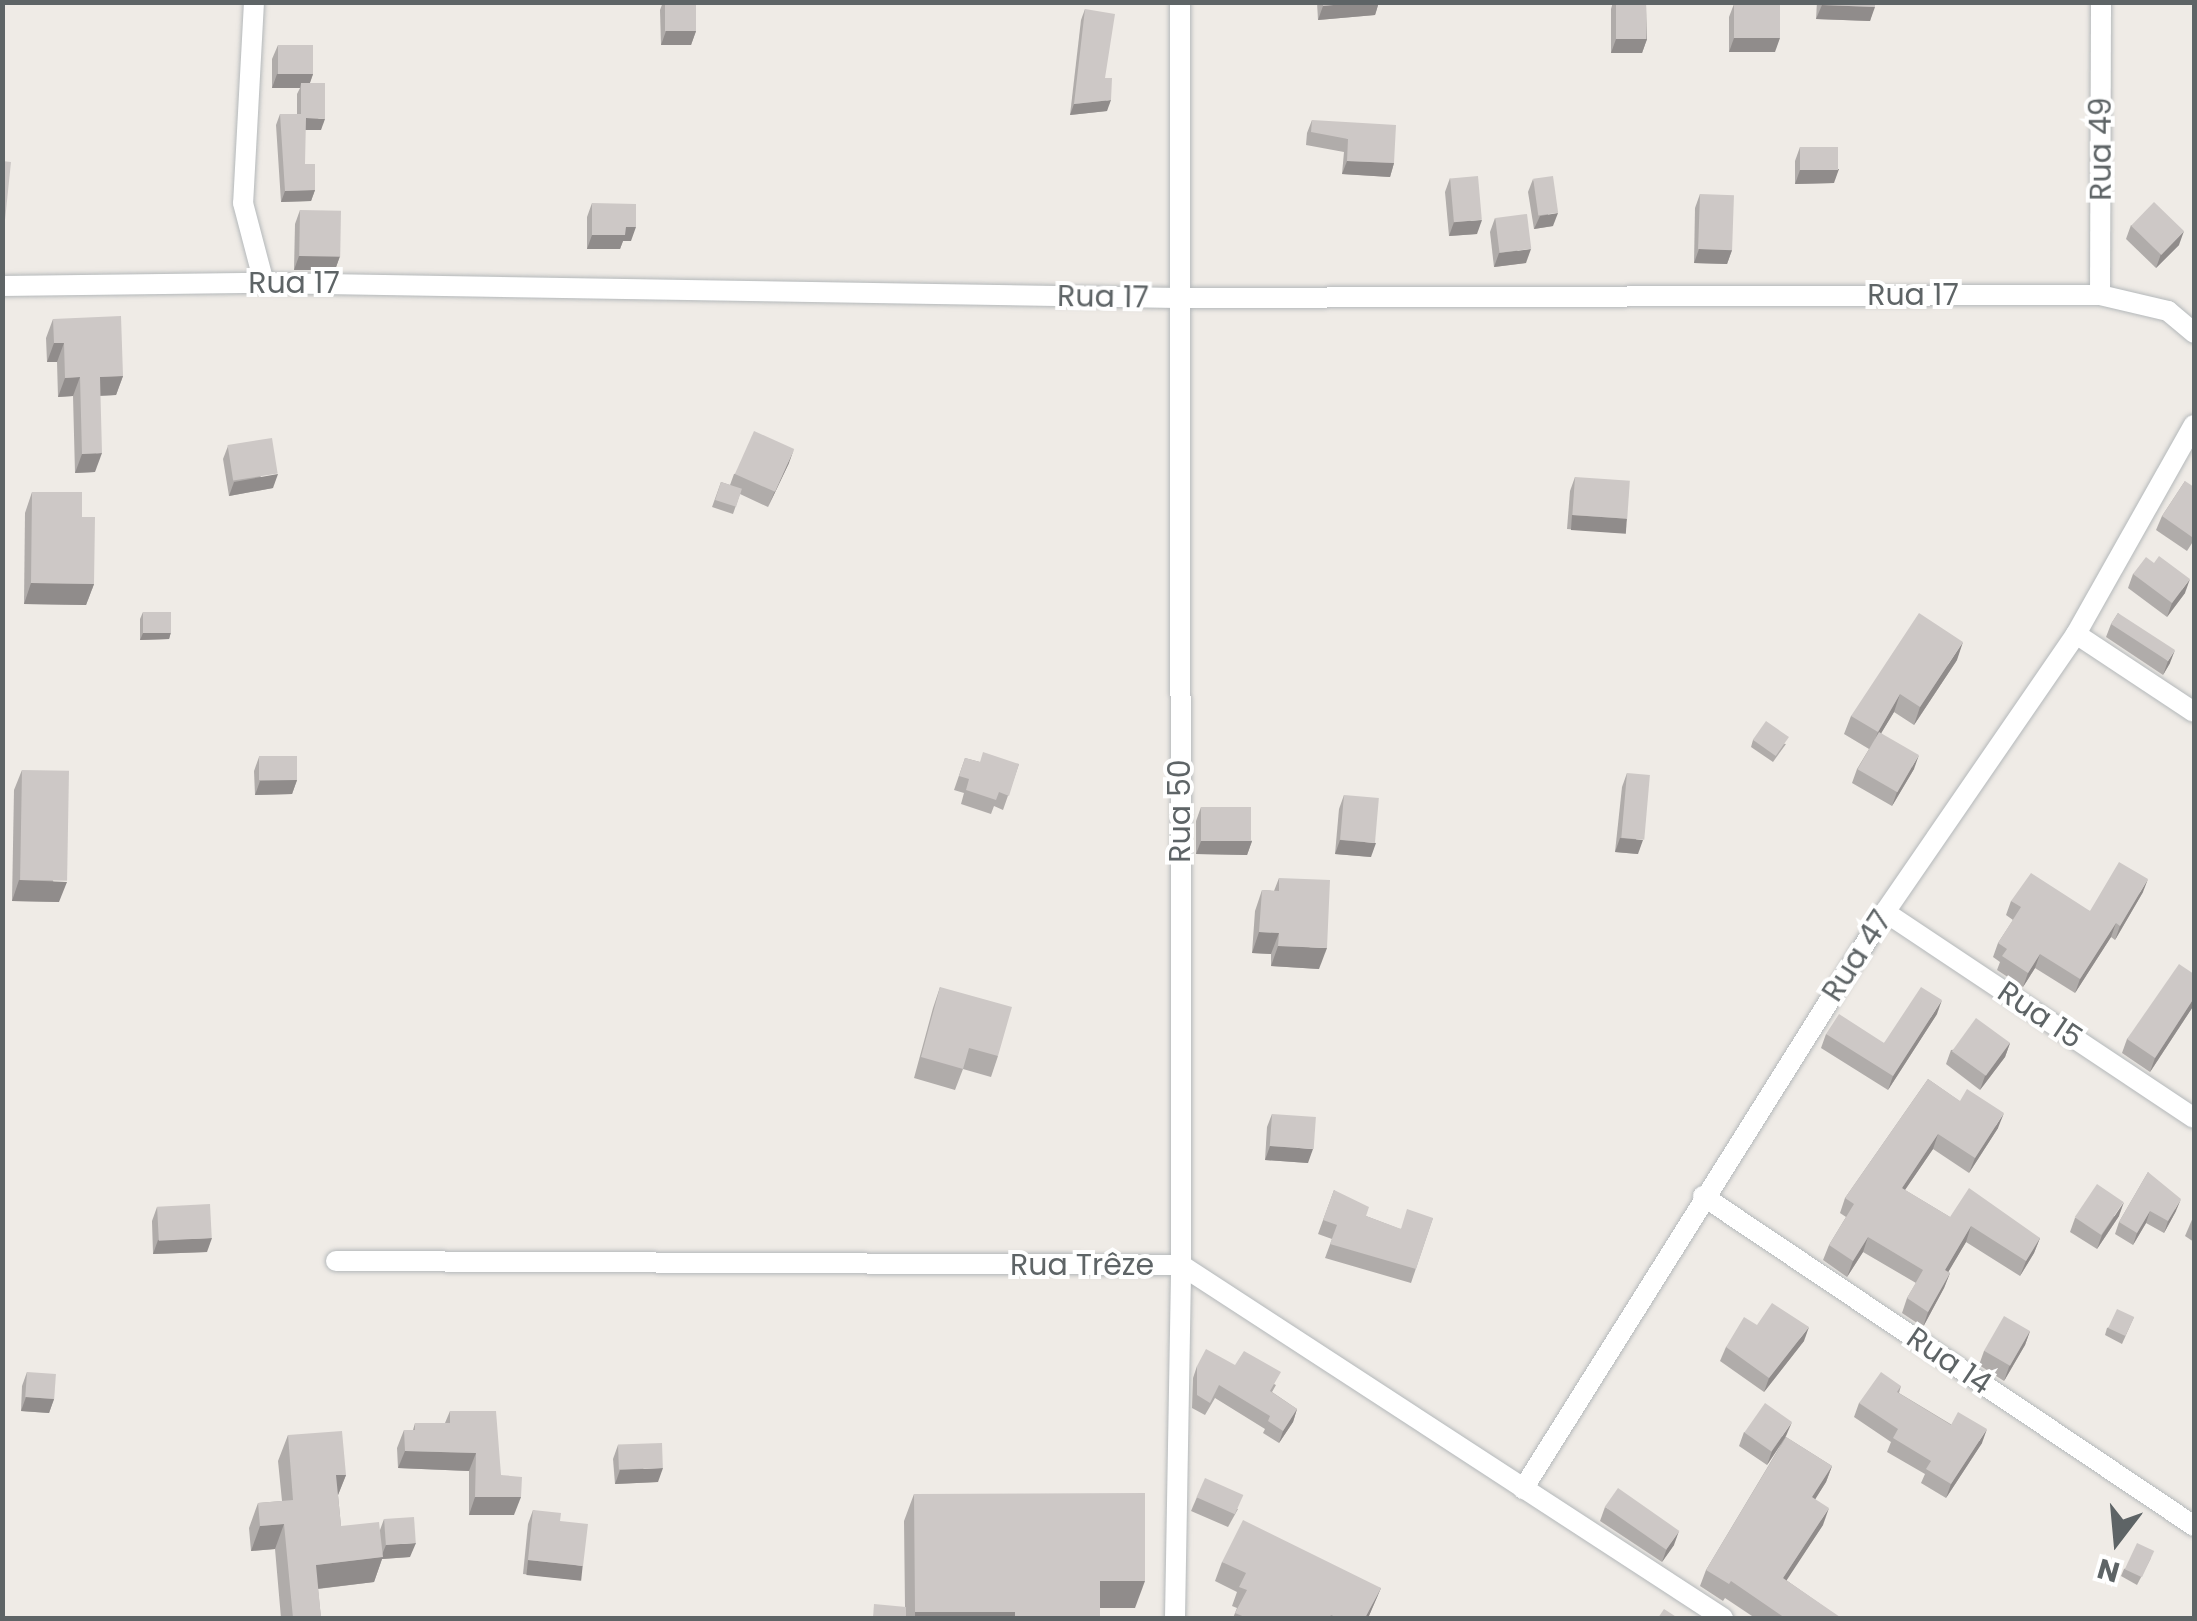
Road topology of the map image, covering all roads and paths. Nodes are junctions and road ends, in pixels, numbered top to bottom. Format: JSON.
{"nodes":[{"id":1,"x":254,"y":2,"type":"edge"},
{"id":2,"x":1180,"y":2,"type":"edge"},
{"id":3,"x":2102,"y":2,"type":"edge"},
{"id":4,"x":264,"y":282,"type":"junction"},
{"id":5,"x":2,"y":286,"type":"edge"},
{"id":6,"x":2100,"y":295,"type":"junction"},
{"id":7,"x":1178,"y":298,"type":"junction"},
{"id":8,"x":2194,"y":333,"type":"edge"},
{"id":9,"x":2194,"y":425,"type":"edge"},
{"id":10,"x":2076,"y":634,"type":"junction"},
{"id":11,"x":2194,"y":712,"type":"edge"},
{"id":12,"x":1885,"y":912,"type":"junction"},
{"id":13,"x":2194,"y":1118,"type":"edge"},
{"id":14,"x":1704,"y":1196,"type":"junction"},
{"id":15,"x":336,"y":1261,"type":"dead end"},
{"id":16,"x":1181,"y":1265,"type":"junction"},
{"id":17,"x":1523,"y":1489,"type":"junction"},
{"id":18,"x":2194,"y":1526,"type":"edge"},
{"id":19,"x":1175,"y":1618,"type":"edge"},
{"id":20,"x":1723,"y":1618,"type":"edge"}],
"edges":[{"from":1,"to":4,"type":"street"},
{"from":2,"to":7,"type":"street","name":"Rua 50"},
{"from":3,"to":6,"type":"street","name":"Rua 49"},
{"from":4,"to":5,"type":"street","name":"Rua 17"},
{"from":4,"to":7,"type":"street","name":"Rua 17"},
{"from":6,"to":7,"type":"street","name":"Rua 17"},
{"from":6,"to":8,"type":"street","name":"Rua 17"},
{"from":7,"to":16,"type":"street","name":"Rua 50"},
{"from":9,"to":10,"type":"street","name":"Rua 47"},
{"from":10,"to":11,"type":"street"},
{"from":10,"to":12,"type":"street","name":"Rua 47"},
{"from":12,"to":13,"type":"street","name":"Rua 15"},
{"from":12,"to":14,"type":"street","name":"Rua 47"},
{"from":14,"to":17,"type":"street","name":"Rua 47"},
{"from":14,"to":18,"type":"street","name":"Rua 14"},
{"from":15,"to":16,"type":"street","name":"Rua Trêze"},
{"from":16,"to":17,"type":"street","name":"Rua Trêze"},
{"from":16,"to":19,"type":"street","name":"Rua 50"},
{"from":17,"to":20,"type":"street","name":"Rua Trêze"}]}
